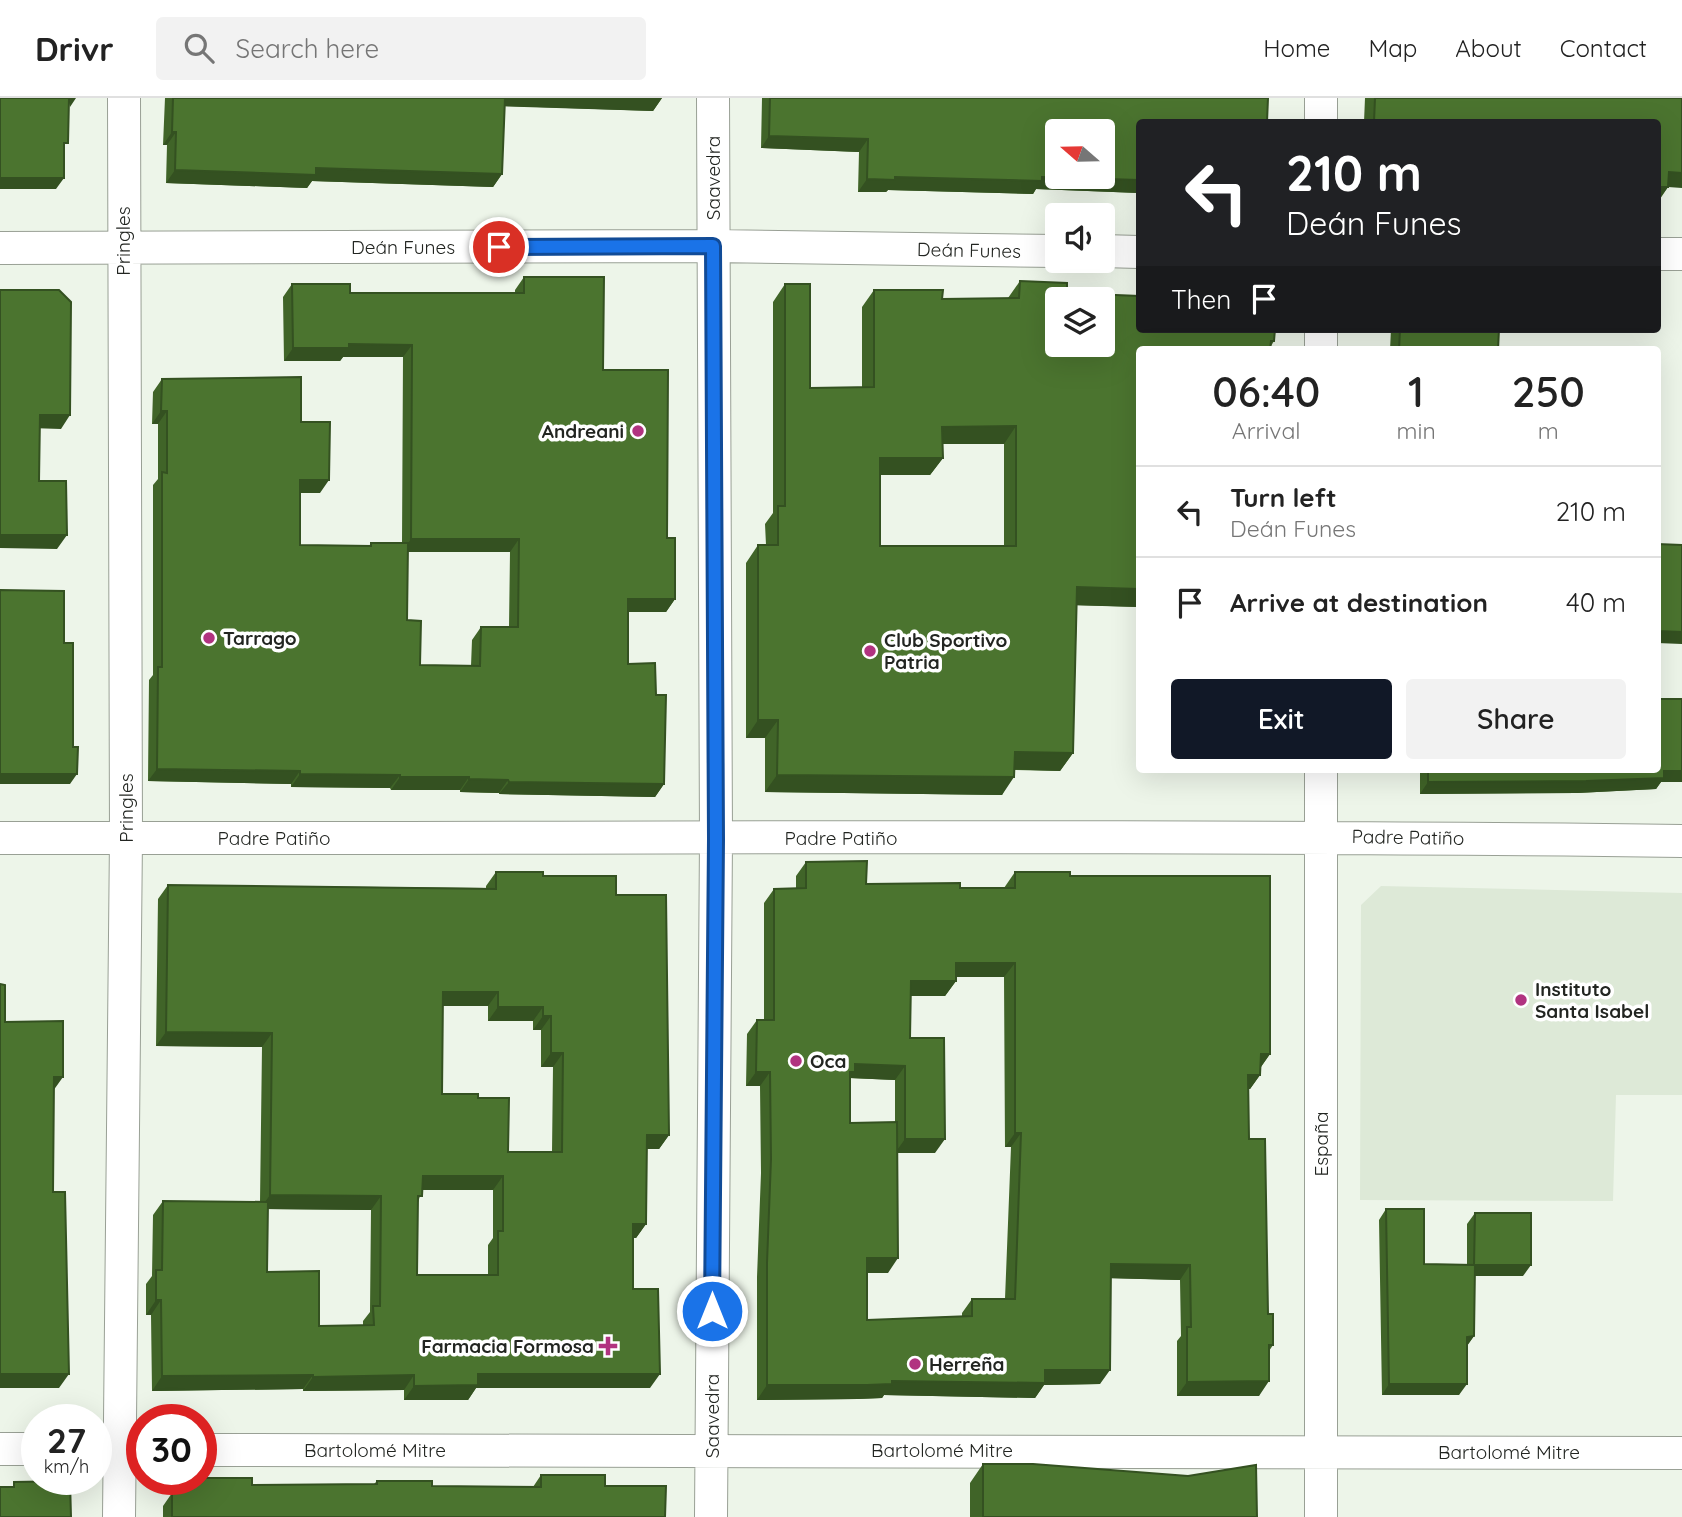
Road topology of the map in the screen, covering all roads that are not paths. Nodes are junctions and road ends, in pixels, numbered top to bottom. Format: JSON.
{"nodes":[{"id":1,"x":124,"y":98,"type":"edge"},
{"id":2,"x":713,"y":98,"type":"edge"},
{"id":3,"x":1321,"y":98,"type":"edge"},
{"id":4,"x":1321,"y":119,"type":"edge"},
{"id":5,"x":713,"y":246,"type":"junction"},
{"id":6,"x":0,"y":247,"type":"edge"},
{"id":7,"x":123,"y":248,"type":"junction"},
{"id":8,"x":1045,"y":251,"type":"edge"},
{"id":9,"x":1115,"y":251,"type":"edge"},
{"id":10,"x":1136,"y":252,"type":"edge"},
{"id":11,"x":1661,"y":254,"type":"edge"},
{"id":12,"x":1682,"y":254,"type":"edge"},
{"id":13,"x":1321,"y":773,"type":"edge"},
{"id":14,"x":1321,"y":836,"type":"junction"},
{"id":15,"x":0,"y":838,"type":"edge"},
{"id":16,"x":127,"y":838,"type":"junction"},
{"id":17,"x":716,"y":839,"type":"junction"},
{"id":18,"x":1682,"y":841,"type":"edge"},
{"id":19,"x":0,"y":1449,"type":"edge"},
{"id":20,"x":21,"y":1449,"type":"edge"},
{"id":21,"x":119,"y":1450,"type":"edge"},
{"id":22,"x":217,"y":1450,"type":"edge"},
{"id":23,"x":711,"y":1450,"type":"junction"},
{"id":24,"x":1321,"y":1451,"type":"junction"},
{"id":25,"x":1682,"y":1453,"type":"edge"},
{"id":26,"x":119,"y":1517,"type":"edge"},
{"id":27,"x":711,"y":1517,"type":"edge"},
{"id":28,"x":1321,"y":1517,"type":"edge"}],
"edges":[{"from":1,"to":7,"type":"street","name":"Pringles"},
{"from":2,"to":5,"type":"street","name":"Saavedra"},
{"from":3,"to":4,"type":"street"},
{"from":5,"to":7,"type":"street","name":"Deán Funes"},
{"from":5,"to":8,"type":"street","name":"Deán Funes"},
{"from":5,"to":17,"type":"street","name":"Saavedra"},
{"from":6,"to":7,"type":"street","name":"Deán Funes"},
{"from":7,"to":16,"type":"street","name":"Pringles"},
{"from":9,"to":10,"type":"street"},
{"from":11,"to":12,"type":"street"},
{"from":13,"to":14,"type":"street","name":"España"},
{"from":14,"to":17,"type":"street","name":"Padre Patiño"},
{"from":14,"to":18,"type":"street","name":"Padre Patiño"},
{"from":14,"to":24,"type":"street","name":"España"},
{"from":15,"to":16,"type":"street","name":"Padre Patiño"},
{"from":16,"to":17,"type":"street","name":"Padre Patiño"},
{"from":16,"to":21,"type":"street","name":"Pringles"},
{"from":17,"to":23,"type":"street","name":"Saavedra"},
{"from":19,"to":20,"type":"street"},
{"from":21,"to":26,"type":"street","name":"Pringles"},
{"from":22,"to":23,"type":"street","name":"Bartolomé Mitre"},
{"from":23,"to":24,"type":"street","name":"Bartolomé Mitre"},
{"from":23,"to":27,"type":"street","name":"Saavedra"},
{"from":24,"to":25,"type":"street","name":"Bartolomé Mitre"},
{"from":24,"to":28,"type":"street","name":"España"}]}
